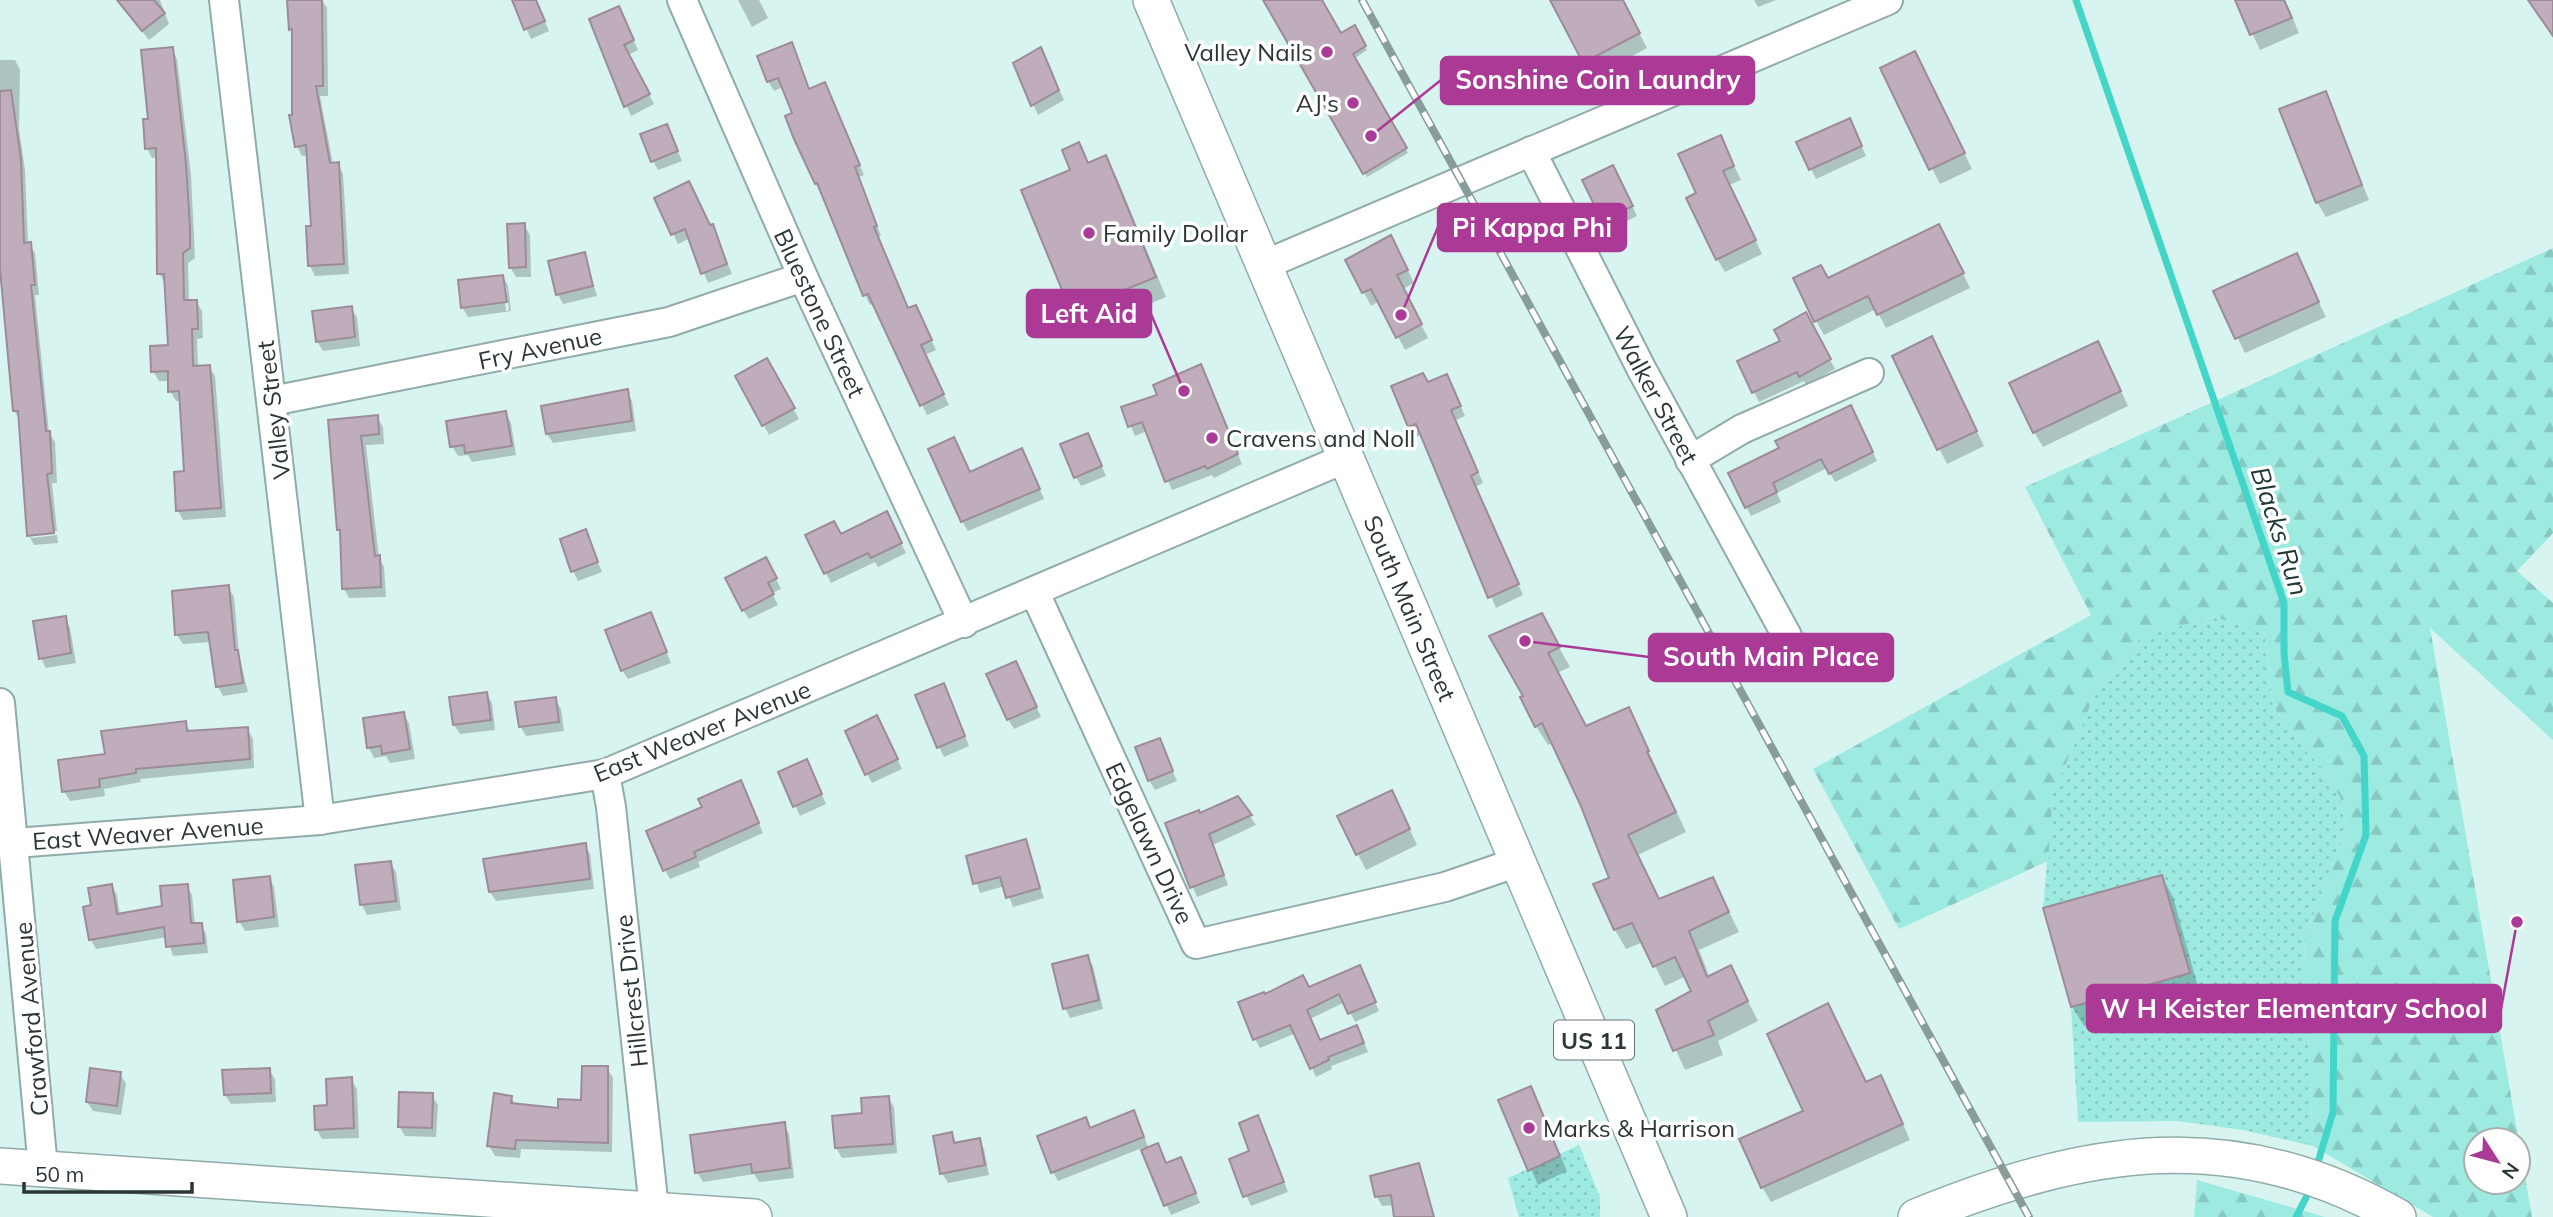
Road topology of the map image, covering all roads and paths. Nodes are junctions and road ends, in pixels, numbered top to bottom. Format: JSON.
{"nodes":[{"id":1,"x":224,"y":0,"type":"edge"},
{"id":2,"x":682,"y":0,"type":"edge"},
{"id":3,"x":1152,"y":0,"type":"edge"},
{"id":4,"x":1888,"y":0,"type":"edge"},
{"id":5,"x":1531,"y":151,"type":"junction"},
{"id":6,"x":1264,"y":265,"type":"junction"},
{"id":7,"x":803,"y":277,"type":"junction"},
{"id":8,"x":1869,"y":373,"type":"dead end"},
{"id":9,"x":272,"y":401,"type":"junction"},
{"id":10,"x":1346,"y":458,"type":"junction"},
{"id":11,"x":1690,"y":460,"type":"junction"},
{"id":12,"x":1035,"y":593,"type":"junction"},
{"id":13,"x":964,"y":623,"type":"junction"},
{"id":14,"x":1787,"y":636,"type":"dead end"},
{"id":15,"x":0,"y":703,"type":"edge"},
{"id":16,"x":605,"y":774,"type":"junction"},
{"id":17,"x":320,"y":820,"type":"junction"},
{"id":18,"x":15,"y":843,"type":"junction"},
{"id":19,"x":1518,"y":862,"type":"junction"},
{"id":20,"x":0,"y":1166,"type":"edge"},
{"id":21,"x":43,"y":1168,"type":"junction"},
{"id":22,"x":1650,"y":1172,"type":"junction"},
{"id":23,"x":654,"y":1209,"type":"junction"},
{"id":24,"x":711,"y":1215,"type":"edge"},
{"id":25,"x":754,"y":1217,"type":"edge"},
{"id":26,"x":1640,"y":1217,"type":"edge"},
{"id":27,"x":1669,"y":1217,"type":"edge"},
{"id":28,"x":1916,"y":1217,"type":"edge"},
{"id":29,"x":2398,"y":1217,"type":"edge"}],
"edges":[{"from":1,"to":9,"type":"street","name":"Valley Street"},
{"from":2,"to":7,"type":"street","name":"Bluestone Street"},
{"from":3,"to":6,"type":"main road","name":"South Main Street","number":"US 11"},
{"from":4,"to":5,"type":"street"},
{"from":5,"to":6,"type":"street"},
{"from":5,"to":11,"type":"street","name":"Walker Street"},
{"from":6,"to":10,"type":"main road","name":"South Main Street","number":"US 11"},
{"from":7,"to":9,"type":"street","name":"Fry Avenue"},
{"from":7,"to":13,"type":"street","name":"Bluestone Street"},
{"from":8,"to":11,"type":"street"},
{"from":9,"to":17,"type":"street","name":"Valley Street"},
{"from":10,"to":12,"type":"street","name":"East Weaver Avenue"},
{"from":10,"to":19,"type":"main road","name":"South Main Street","number":"US 11"},
{"from":11,"to":14,"type":"street","name":"Walker Street"},
{"from":12,"to":13,"type":"street","name":"East Weaver Avenue"},
{"from":12,"to":19,"type":"street","name":"Edgelawn Drive"},
{"from":13,"to":16,"type":"street","name":"East Weaver Avenue"},
{"from":15,"to":18,"type":"street","name":"Crawford Avenue"},
{"from":16,"to":17,"type":"street","name":"East Weaver Avenue"},
{"from":16,"to":23,"type":"street","name":"Hillcrest Drive"},
{"from":17,"to":18,"type":"street","name":"East Weaver Avenue"},
{"from":18,"to":21,"type":"street","name":"Crawford Avenue"},
{"from":19,"to":22,"type":"main road","name":"South Main Street","number":"US 11"},
{"from":20,"to":21,"type":"main road"},
{"from":21,"to":23,"type":"main road"},
{"from":22,"to":26,"type":"main road"},
{"from":22,"to":27,"type":"main road","name":"South Main Street","number":"US 11"},
{"from":23,"to":24,"type":"main road"},
{"from":24,"to":25,"type":"main road"},
{"from":28,"to":29,"type":"main road"}]}
